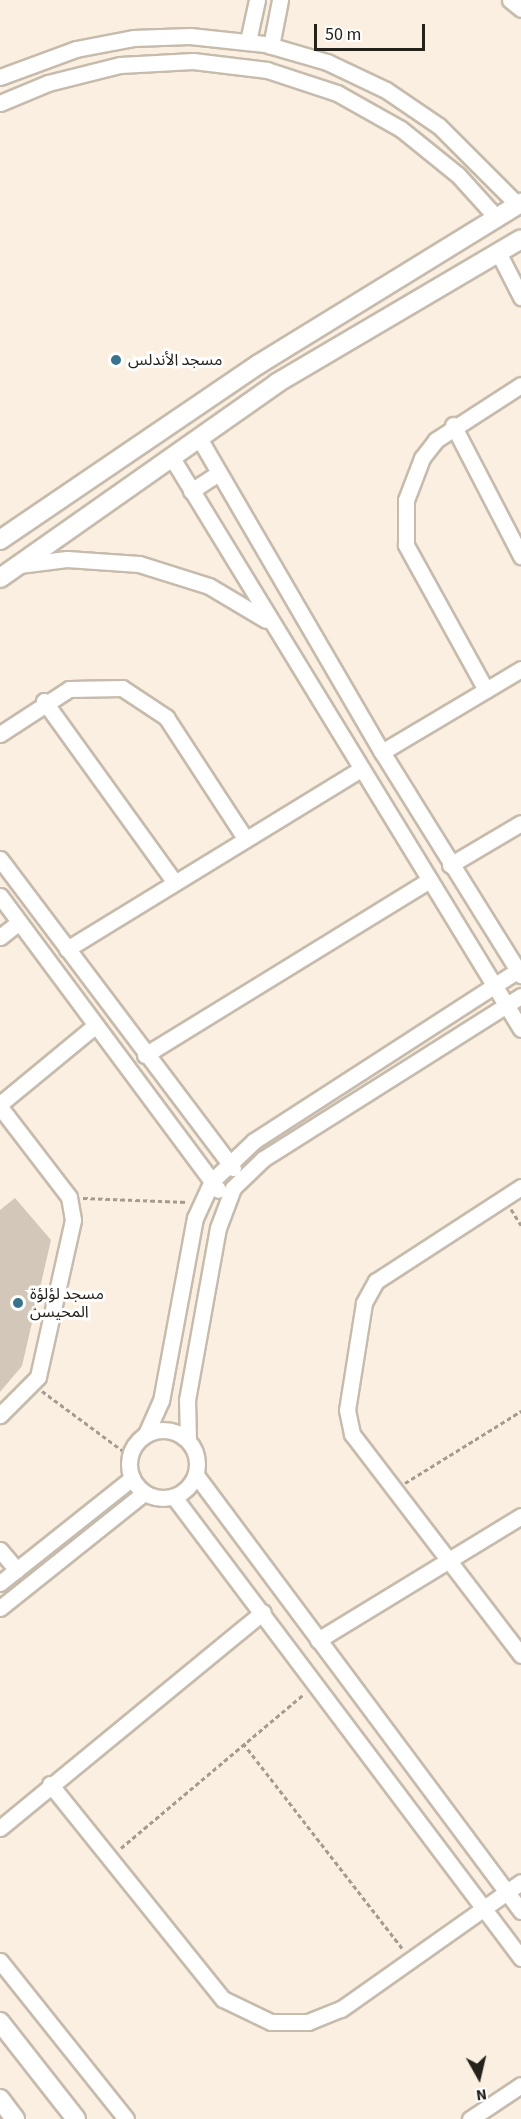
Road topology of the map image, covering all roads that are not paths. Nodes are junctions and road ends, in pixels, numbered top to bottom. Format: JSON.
{"nodes":[{"id":1,"x":256,"y":0,"type":"edge"},
{"id":2,"x":280,"y":0,"type":"edge"},
{"id":3,"x":510,"y":0,"type":"edge"},
{"id":4,"x":521,"y":9,"type":"edge"},
{"id":5,"x":248,"y":41,"type":"junction"},
{"id":6,"x":271,"y":46,"type":"junction"},
{"id":7,"x":0,"y":77,"type":"edge"},
{"id":8,"x":0,"y":103,"type":"edge"},
{"id":9,"x":519,"y":204,"type":"edge"},
{"id":10,"x":496,"y":217,"type":"junction"},
{"id":11,"x":521,"y":239,"type":"edge"},
{"id":12,"x":498,"y":252,"type":"junction"},
{"id":13,"x":521,"y":297,"type":"edge"},
{"id":14,"x":521,"y":385,"type":"edge"},
{"id":15,"x":453,"y":425,"type":"junction"},
{"id":16,"x":200,"y":438,"type":"junction"},
{"id":17,"x":172,"y":458,"type":"junction"},
{"id":18,"x":219,"y":473,"type":"junction"},
{"id":19,"x":192,"y":491,"type":"junction"},
{"id":20,"x":0,"y":540,"type":"edge"},
{"id":21,"x":521,"y":556,"type":"edge"},
{"id":22,"x":19,"y":566,"type":"junction"},
{"id":23,"x":0,"y":578,"type":"edge"},
{"id":24,"x":271,"y":623,"type":"junction"},
{"id":25,"x":521,"y":669,"type":"edge"},
{"id":26,"x":486,"y":690,"type":"junction"},
{"id":27,"x":44,"y":701,"type":"junction"},
{"id":28,"x":0,"y":734,"type":"edge"},
{"id":29,"x":382,"y":752,"type":"junction"},
{"id":30,"x":359,"y":770,"type":"junction"},
{"id":31,"x":521,"y":822,"type":"edge"},
{"id":32,"x":245,"y":838,"type":"junction"},
{"id":33,"x":0,"y":859,"type":"edge"},
{"id":34,"x":450,"y":865,"type":"junction"},
{"id":35,"x":429,"y":880,"type":"junction"},
{"id":36,"x":174,"y":881,"type":"junction"},
{"id":37,"x":1,"y":900,"type":"edge"},
{"id":38,"x":19,"y":922,"type":"junction"},
{"id":39,"x":0,"y":937,"type":"edge"},
{"id":40,"x":67,"y":949,"type":"junction"},
{"id":41,"x":520,"y":971,"type":"edge"},
{"id":42,"x":493,"y":984,"type":"junction"},
{"id":43,"x":521,"y":996,"type":"edge"},
{"id":44,"x":506,"y":1005,"type":"junction"},
{"id":45,"x":96,"y":1025,"type":"junction"},
{"id":46,"x":521,"y":1029,"type":"edge"},
{"id":47,"x":145,"y":1055,"type":"junction"},
{"id":48,"x":0,"y":1106,"type":"edge"},
{"id":49,"x":228,"y":1162,"type":"junction"},
{"id":50,"x":241,"y":1177,"type":"junction"},
{"id":51,"x":212,"y":1181,"type":"junction"},
{"id":52,"x":521,"y":1187,"type":"edge"},
{"id":53,"x":226,"y":1201,"type":"junction"},
{"id":54,"x":0,"y":1415,"type":"edge"},
{"id":55,"x":146,"y":1434,"type":"junction"},
{"id":56,"x":188,"y":1440,"type":"junction"},
{"id":57,"x":196,"y":1475,"type":"junction"},
{"id":58,"x":132,"y":1478,"type":"junction"},
{"id":59,"x":144,"y":1493,"type":"junction"},
{"id":60,"x":174,"y":1497,"type":"junction"},
{"id":61,"x":521,"y":1516,"type":"edge"},
{"id":62,"x":0,"y":1550,"type":"edge"},
{"id":63,"x":448,"y":1560,"type":"junction"},
{"id":64,"x":16,"y":1570,"type":"junction"},
{"id":65,"x":0,"y":1583,"type":"edge"},
{"id":66,"x":0,"y":1608,"type":"edge"},
{"id":67,"x":295,"y":1609,"type":"junction"},
{"id":68,"x":263,"y":1612,"type":"junction"},
{"id":69,"x":273,"y":1625,"type":"junction"},
{"id":70,"x":318,"y":1641,"type":"junction"},
{"id":71,"x":521,"y":1655,"type":"edge"},
{"id":72,"x":50,"y":1784,"type":"junction"},
{"id":73,"x":0,"y":1828,"type":"edge"},
{"id":74,"x":521,"y":1882,"type":"edge"},
{"id":75,"x":508,"y":1892,"type":"junction"},
{"id":76,"x":486,"y":1906,"type":"junction"},
{"id":77,"x":521,"y":1911,"type":"edge"},
{"id":78,"x":521,"y":1958,"type":"edge"},
{"id":79,"x":0,"y":1960,"type":"edge"},
{"id":80,"x":0,"y":2022,"type":"edge"},
{"id":81,"x":521,"y":2085,"type":"edge"},
{"id":82,"x":0,"y":2099,"type":"edge"},
{"id":83,"x":0,"y":2114,"type":"edge"},
{"id":84,"x":8,"y":2119,"type":"edge"},
{"id":85,"x":15,"y":2119,"type":"edge"},
{"id":86,"x":76,"y":2119,"type":"edge"},
{"id":87,"x":126,"y":2119,"type":"edge"},
{"id":88,"x":470,"y":2119,"type":"edge"}],
"edges":[{"from":1,"to":5,"type":"street"},
{"from":2,"to":6,"type":"street"},
{"from":3,"to":4,"type":"street"},
{"from":5,"to":6,"type":"street"},
{"from":5,"to":7,"type":"street"},
{"from":6,"to":9,"type":"street"},
{"from":8,"to":10,"type":"street"},
{"from":9,"to":10,"type":"street"},
{"from":10,"to":20,"type":"street"},
{"from":11,"to":12,"type":"street"},
{"from":12,"to":13,"type":"street"},
{"from":12,"to":16,"type":"street"},
{"from":14,"to":15,"type":"street"},
{"from":15,"to":21,"type":"street"},
{"from":15,"to":26,"type":"street"},
{"from":16,"to":17,"type":"street"},
{"from":16,"to":18,"type":"street"},
{"from":17,"to":19,"type":"street"},
{"from":17,"to":22,"type":"street"},
{"from":18,"to":19,"type":"street"},
{"from":18,"to":29,"type":"street"},
{"from":19,"to":24,"type":"street"},
{"from":22,"to":23,"type":"street"},
{"from":22,"to":24,"type":"street"},
{"from":24,"to":30,"type":"street"},
{"from":25,"to":26,"type":"street"},
{"from":26,"to":29,"type":"street"},
{"from":27,"to":28,"type":"street"},
{"from":27,"to":32,"type":"street"},
{"from":27,"to":36,"type":"street"},
{"from":29,"to":34,"type":"street"},
{"from":30,"to":32,"type":"street"},
{"from":30,"to":35,"type":"street"},
{"from":31,"to":34,"type":"street"},
{"from":32,"to":36,"type":"street"},
{"from":33,"to":40,"type":"street"},
{"from":34,"to":41,"type":"street"},
{"from":35,"to":42,"type":"street"},
{"from":35,"to":47,"type":"street"},
{"from":36,"to":40,"type":"street"},
{"from":37,"to":38,"type":"street"},
{"from":38,"to":39,"type":"street"},
{"from":38,"to":45,"type":"street"},
{"from":40,"to":47,"type":"street"},
{"from":41,"to":42,"type":"street"},
{"from":42,"to":44,"type":"street"},
{"from":42,"to":49,"type":"street"},
{"from":43,"to":44,"type":"street"},
{"from":44,"to":46,"type":"street"},
{"from":44,"to":50,"type":"street"},
{"from":45,"to":48,"type":"street"},
{"from":45,"to":51,"type":"street"},
{"from":47,"to":49,"type":"street"},
{"from":48,"to":54,"type":"street"},
{"from":49,"to":50,"type":"street"},
{"from":49,"to":51,"type":"street"},
{"from":50,"to":53,"type":"street"},
{"from":51,"to":53,"type":"street"},
{"from":51,"to":55,"type":"street"},
{"from":52,"to":63,"type":"street"},
{"from":53,"to":56,"type":"street"},
{"from":55,"to":56,"type":"street"},
{"from":55,"to":58,"type":"street"},
{"from":56,"to":57,"type":"street"},
{"from":57,"to":60,"type":"street"},
{"from":57,"to":67,"type":"street"},
{"from":58,"to":59,"type":"street"},
{"from":58,"to":64,"type":"street"},
{"from":59,"to":60,"type":"street"},
{"from":59,"to":66,"type":"street"},
{"from":60,"to":68,"type":"street"},
{"from":61,"to":63,"type":"street"},
{"from":62,"to":64,"type":"street"},
{"from":63,"to":70,"type":"street"},
{"from":63,"to":71,"type":"street"},
{"from":64,"to":65,"type":"street"},
{"from":67,"to":69,"type":"street"},
{"from":67,"to":70,"type":"street"},
{"from":68,"to":69,"type":"street"},
{"from":68,"to":72,"type":"street"},
{"from":69,"to":76,"type":"street"},
{"from":70,"to":75,"type":"street"},
{"from":72,"to":73,"type":"street"},
{"from":72,"to":76,"type":"street"},
{"from":74,"to":75,"type":"street"},
{"from":75,"to":76,"type":"street"},
{"from":75,"to":77,"type":"street"},
{"from":76,"to":78,"type":"street"},
{"from":79,"to":87,"type":"street"},
{"from":80,"to":86,"type":"street"},
{"from":81,"to":88,"type":"street"},
{"from":82,"to":85,"type":"street"},
{"from":83,"to":84,"type":"street"}]}
